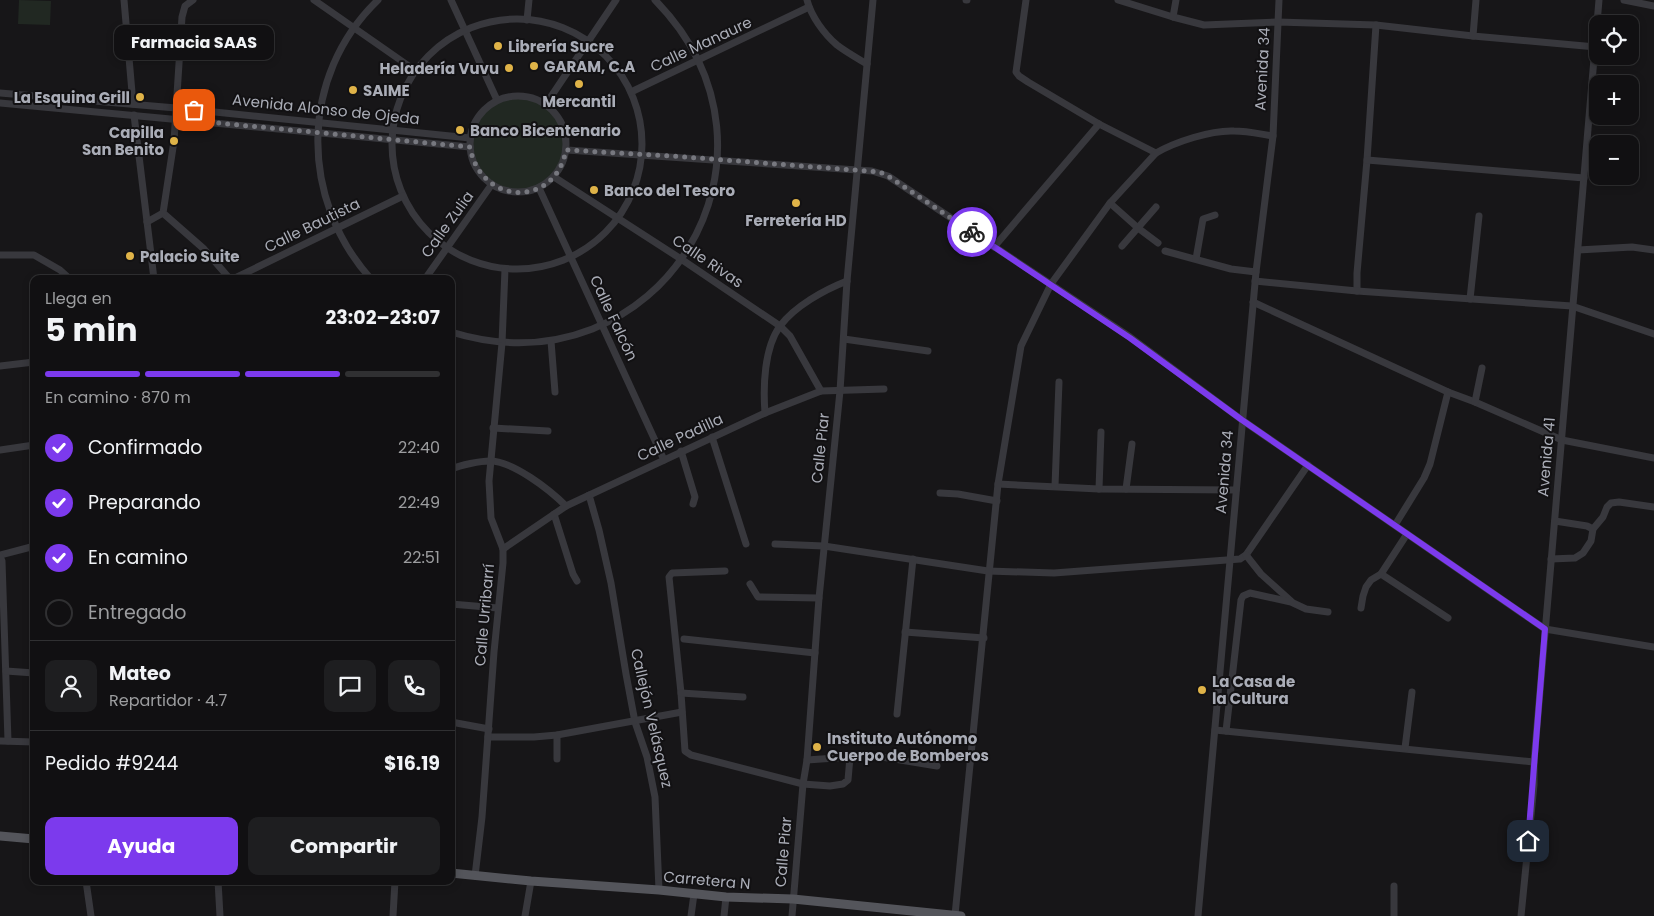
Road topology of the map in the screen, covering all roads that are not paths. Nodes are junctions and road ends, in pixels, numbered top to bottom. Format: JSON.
{"nodes":[{"id":1,"x":124,"y":0,"type":"edge"},
{"id":2,"x":314,"y":0,"type":"edge"},
{"id":3,"x":378,"y":0,"type":"edge"},
{"id":4,"x":451,"y":0,"type":"edge"},
{"id":5,"x":529,"y":0,"type":"edge"},
{"id":6,"x":616,"y":0,"type":"edge"},
{"id":7,"x":656,"y":0,"type":"edge"},
{"id":8,"x":872,"y":0,"type":"edge"},
{"id":9,"x":1026,"y":0,"type":"edge"},
{"id":10,"x":1118,"y":0,"type":"edge"},
{"id":11,"x":1176,"y":0,"type":"edge"},
{"id":12,"x":1279,"y":0,"type":"edge"},
{"id":13,"x":1476,"y":0,"type":"edge"},
{"id":14,"x":1599,"y":0,"type":"edge"},
{"id":15,"x":1624,"y":0,"type":"edge"},
{"id":16,"x":189,"y":1,"type":"edge"},
{"id":17,"x":1140,"y":3,"type":"edge"},
{"id":18,"x":808,"y":4,"type":"edge"},
{"id":19,"x":1654,"y":6,"type":"edge"},
{"id":20,"x":1598,"y":15,"type":"edge"},
{"id":21,"x":1173,"y":17,"type":"junction"},
{"id":22,"x":527,"y":20,"type":"junction"},
{"id":23,"x":1278,"y":22,"type":"junction"},
{"id":24,"x":1376,"y":25,"type":"junction"},
{"id":25,"x":354,"y":28,"type":"junction"},
{"id":26,"x":466,"y":30,"type":"junction"},
{"id":27,"x":1473,"y":36,"type":"junction"},
{"id":28,"x":588,"y":41,"type":"junction"},
{"id":29,"x":1589,"y":46,"type":"edge"},
{"id":30,"x":699,"y":60,"type":"junction"},
{"id":31,"x":867,"y":64,"type":"junction"},
{"id":32,"x":1594,"y":65,"type":"edge"},
{"id":33,"x":416,"y":71,"type":"junction"},
{"id":34,"x":631,"y":92,"type":"junction"},
{"id":35,"x":0,"y":93,"type":"edge"},
{"id":36,"x":497,"y":100,"type":"junction"},
{"id":37,"x":0,"y":103,"type":"edge"},
{"id":38,"x":133,"y":104,"type":"junction"},
{"id":39,"x":546,"y":104,"type":"junction"},
{"id":40,"x":176,"y":108,"type":"junction"},
{"id":41,"x":134,"y":115,"type":"junction"},
{"id":42,"x":176,"y":119,"type":"junction"},
{"id":43,"x":318,"y":122,"type":"junction"},
{"id":44,"x":1099,"y":124,"type":"junction"},
{"id":45,"x":393,"y":129,"type":"junction"},
{"id":46,"x":318,"y":132,"type":"junction"},
{"id":47,"x":1273,"y":136,"type":"junction"},
{"id":48,"x":470,"y":138,"type":"junction"},
{"id":49,"x":392,"y":140,"type":"junction"},
{"id":50,"x":470,"y":147,"type":"junction"},
{"id":51,"x":566,"y":150,"type":"junction"},
{"id":52,"x":1156,"y":154,"type":"junction"},
{"id":53,"x":642,"y":155,"type":"junction"},
{"id":54,"x":717,"y":160,"type":"junction"},
{"id":55,"x":1367,"y":160,"type":"junction"},
{"id":56,"x":857,"y":170,"type":"junction"},
{"id":57,"x":554,"y":177,"type":"junction"},
{"id":58,"x":1584,"y":178,"type":"junction"},
{"id":59,"x":492,"y":184,"type":"junction"},
{"id":60,"x":539,"y":188,"type":"junction"},
{"id":61,"x":403,"y":196,"type":"junction"},
{"id":62,"x":1110,"y":203,"type":"junction"},
{"id":63,"x":1156,"y":207,"type":"dead end"},
{"id":64,"x":162,"y":213,"type":"junction"},
{"id":65,"x":1215,"y":215,"type":"dead end"},
{"id":66,"x":1479,"y":216,"type":"dead end"},
{"id":67,"x":619,"y":218,"type":"junction"},
{"id":68,"x":147,"y":222,"type":"junction"},
{"id":69,"x":337,"y":228,"type":"junction"},
{"id":70,"x":1138,"y":228,"type":"junction"},
{"id":71,"x":1158,"y":243,"type":"dead end"},
{"id":72,"x":1122,"y":246,"type":"dead end"},
{"id":73,"x":446,"y":247,"type":"junction"},
{"id":74,"x":994,"y":247,"type":"junction"},
{"id":75,"x":1578,"y":250,"type":"junction"},
{"id":76,"x":1654,"y":250,"type":"edge"},
{"id":77,"x":1165,"y":251,"type":"dead end"},
{"id":78,"x":0,"y":255,"type":"edge"},
{"id":79,"x":571,"y":258,"type":"junction"},
{"id":80,"x":682,"y":259,"type":"junction"},
{"id":81,"x":1196,"y":259,"type":"junction"},
{"id":82,"x":505,"y":269,"type":"junction"},
{"id":83,"x":1256,"y":272,"type":"junction"},
{"id":84,"x":64,"y":275,"type":"edge"},
{"id":85,"x":154,"y":275,"type":"edge"},
{"id":86,"x":227,"y":275,"type":"edge"},
{"id":87,"x":239,"y":275,"type":"edge"},
{"id":88,"x":368,"y":275,"type":"edge"},
{"id":89,"x":428,"y":275,"type":"edge"},
{"id":90,"x":848,"y":281,"type":"junction"},
{"id":91,"x":1255,"y":281,"type":"junction"},
{"id":92,"x":1051,"y":284,"type":"junction"},
{"id":93,"x":1357,"y":291,"type":"junction"},
{"id":94,"x":1470,"y":299,"type":"junction"},
{"id":95,"x":1253,"y":302,"type":"junction"},
{"id":96,"x":1572,"y":306,"type":"junction"},
{"id":97,"x":602,"y":325,"type":"junction"},
{"id":98,"x":780,"y":326,"type":"junction"},
{"id":99,"x":455,"y":333,"type":"edge"},
{"id":100,"x":1654,"y":334,"type":"edge"},
{"id":101,"x":844,"y":339,"type":"junction"},
{"id":102,"x":551,"y":341,"type":"junction"},
{"id":103,"x":502,"y":342,"type":"junction"},
{"id":104,"x":928,"y":351,"type":"dead end"},
{"id":105,"x":30,"y":362,"type":"edge"},
{"id":106,"x":0,"y":366,"type":"edge"},
{"id":107,"x":1482,"y":368,"type":"dead end"},
{"id":108,"x":1059,"y":382,"type":"dead end"},
{"id":109,"x":884,"y":389,"type":"dead end"},
{"id":110,"x":840,"y":391,"type":"junction"},
{"id":111,"x":555,"y":392,"type":"dead end"},
{"id":112,"x":822,"y":392,"type":"junction"},
{"id":113,"x":1448,"y":392,"type":"junction"},
{"id":114,"x":1475,"y":402,"type":"junction"},
{"id":115,"x":765,"y":413,"type":"junction"},
{"id":116,"x":1242,"y":420,"type":"junction"},
{"id":117,"x":493,"y":428,"type":"junction"},
{"id":118,"x":548,"y":431,"type":"dead end"},
{"id":119,"x":1101,"y":432,"type":"dead end"},
{"id":120,"x":712,"y":437,"type":"junction"},
{"id":121,"x":1562,"y":440,"type":"junction"},
{"id":122,"x":1132,"y":444,"type":"dead end"},
{"id":123,"x":30,"y":446,"type":"edge"},
{"id":124,"x":0,"y":450,"type":"edge"},
{"id":125,"x":681,"y":451,"type":"junction"},
{"id":126,"x":1654,"y":458,"type":"edge"},
{"id":127,"x":664,"y":460,"type":"junction"},
{"id":128,"x":490,"y":461,"type":"junction"},
{"id":129,"x":1308,"y":465,"type":"junction"},
{"id":130,"x":455,"y":468,"type":"edge"},
{"id":131,"x":998,"y":484,"type":"junction"},
{"id":132,"x":1055,"y":486,"type":"junction"},
{"id":133,"x":1099,"y":489,"type":"junction"},
{"id":134,"x":1126,"y":489,"type":"junction"},
{"id":135,"x":1236,"y":490,"type":"junction"},
{"id":136,"x":940,"y":493,"type":"dead end"},
{"id":137,"x":589,"y":495,"type":"junction"},
{"id":138,"x":997,"y":501,"type":"junction"},
{"id":139,"x":693,"y":504,"type":"dead end"},
{"id":140,"x":566,"y":506,"type":"junction"},
{"id":141,"x":1654,"y":507,"type":"edge"},
{"id":142,"x":554,"y":514,"type":"junction"},
{"id":143,"x":1555,"y":521,"type":"junction"},
{"id":144,"x":1395,"y":526,"type":"junction"},
{"id":145,"x":1594,"y":529,"type":"junction"},
{"id":146,"x":1407,"y":534,"type":"junction"},
{"id":147,"x":746,"y":544,"type":"dead end"},
{"id":148,"x":775,"y":544,"type":"dead end"},
{"id":149,"x":824,"y":546,"type":"junction"},
{"id":150,"x":30,"y":547,"type":"dead end"},
{"id":151,"x":502,"y":549,"type":"junction"},
{"id":152,"x":0,"y":555,"type":"edge"},
{"id":153,"x":1246,"y":555,"type":"junction"},
{"id":154,"x":913,"y":559,"type":"junction"},
{"id":155,"x":1551,"y":559,"type":"junction"},
{"id":156,"x":1230,"y":560,"type":"junction"},
{"id":157,"x":725,"y":571,"type":"dead end"},
{"id":158,"x":988,"y":572,"type":"junction"},
{"id":159,"x":1381,"y":574,"type":"junction"},
{"id":160,"x":577,"y":582,"type":"dead end"},
{"id":161,"x":750,"y":584,"type":"dead end"},
{"id":162,"x":819,"y":598,"type":"junction"},
{"id":163,"x":1291,"y":602,"type":"junction"},
{"id":164,"x":455,"y":604,"type":"edge"},
{"id":165,"x":498,"y":608,"type":"junction"},
{"id":166,"x":1362,"y":608,"type":"dead end"},
{"id":167,"x":1328,"y":612,"type":"dead end"},
{"id":168,"x":1448,"y":618,"type":"dead end"},
{"id":169,"x":1545,"y":629,"type":"junction"},
{"id":170,"x":905,"y":632,"type":"junction"},
{"id":171,"x":984,"y":638,"type":"junction"},
{"id":172,"x":684,"y":639,"type":"dead end"},
{"id":173,"x":1654,"y":647,"type":"edge"},
{"id":174,"x":814,"y":652,"type":"junction"},
{"id":175,"x":6,"y":671,"type":"junction"},
{"id":176,"x":30,"y":673,"type":"edge"},
{"id":177,"x":1412,"y":692,"type":"dead end"},
{"id":178,"x":681,"y":693,"type":"junction"},
{"id":179,"x":744,"y":697,"type":"dead end"},
{"id":180,"x":682,"y":712,"type":"junction"},
{"id":181,"x":897,"y":714,"type":"dead end"},
{"id":182,"x":635,"y":722,"type":"junction"},
{"id":183,"x":455,"y":723,"type":"edge"},
{"id":184,"x":1215,"y":730,"type":"junction"},
{"id":185,"x":1226,"y":731,"type":"junction"},
{"id":186,"x":489,"y":733,"type":"junction"},
{"id":187,"x":557,"y":735,"type":"junction"},
{"id":188,"x":0,"y":741,"type":"edge"},
{"id":189,"x":8,"y":741,"type":"junction"},
{"id":190,"x":30,"y":742,"type":"edge"},
{"id":191,"x":1405,"y":748,"type":"junction"},
{"id":192,"x":850,"y":757,"type":"junction"},
{"id":193,"x":557,"y":759,"type":"dead end"},
{"id":194,"x":807,"y":760,"type":"junction"},
{"id":195,"x":1534,"y":762,"type":"junction"},
{"id":196,"x":937,"y":766,"type":"dead end"},
{"id":197,"x":802,"y":784,"type":"junction"},
{"id":198,"x":0,"y":836,"type":"edge"},
{"id":199,"x":30,"y":839,"type":"edge"},
{"id":200,"x":455,"y":874,"type":"edge"},
{"id":201,"x":475,"y":876,"type":"junction"},
{"id":202,"x":531,"y":881,"type":"junction"},
{"id":203,"x":87,"y":885,"type":"edge"},
{"id":204,"x":218,"y":885,"type":"edge"},
{"id":205,"x":395,"y":885,"type":"edge"},
{"id":206,"x":1394,"y":886,"type":"dead end"},
{"id":207,"x":659,"y":890,"type":"junction"},
{"id":208,"x":694,"y":894,"type":"junction"},
{"id":209,"x":726,"y":897,"type":"junction"},
{"id":210,"x":792,"y":899,"type":"junction"},
{"id":211,"x":955,"y":915,"type":"edge"},
{"id":212,"x":91,"y":916,"type":"edge"},
{"id":213,"x":220,"y":916,"type":"edge"},
{"id":214,"x":394,"y":916,"type":"edge"},
{"id":215,"x":524,"y":916,"type":"edge"},
{"id":216,"x":691,"y":916,"type":"edge"},
{"id":217,"x":724,"y":916,"type":"edge"},
{"id":218,"x":792,"y":916,"type":"edge"},
{"id":219,"x":961,"y":916,"type":"edge"},
{"id":220,"x":1198,"y":916,"type":"edge"},
{"id":221,"x":1394,"y":916,"type":"edge"},
{"id":222,"x":1521,"y":916,"type":"edge"}],
"edges":[{"from":1,"to":38,"type":"street"},
{"from":2,"to":25,"type":"street"},
{"from":3,"to":25,"type":"street"},
{"from":4,"to":26,"type":"street"},
{"from":5,"to":22,"type":"street"},
{"from":6,"to":28,"type":"street"},
{"from":7,"to":30,"type":"street"},
{"from":8,"to":31,"type":"street","name":"Calle Piar"},
{"from":9,"to":44,"type":"street"},
{"from":10,"to":17,"type":"street"},
{"from":11,"to":21,"type":"street"},
{"from":12,"to":23,"type":"street","name":"Avenida 34"},
{"from":13,"to":27,"type":"street"},
{"from":14,"to":20,"type":"street","name":"Avenida 41"},
{"from":15,"to":19,"type":"street"},
{"from":16,"to":40,"type":"street"},
{"from":17,"to":21,"type":"street"},
{"from":18,"to":30,"type":"street","name":"Calle Manaure"},
{"from":18,"to":31,"type":"street","name":"Calle Manaure"},
{"from":21,"to":23,"type":"street"},
{"from":22,"to":26,"type":"street"},
{"from":22,"to":28,"type":"street"},
{"from":23,"to":24,"type":"street"},
{"from":23,"to":47,"type":"street","name":"Avenida 34"},
{"from":24,"to":27,"type":"street"},
{"from":24,"to":55,"type":"street"},
{"from":25,"to":33,"type":"street"},
{"from":25,"to":43,"type":"street"},
{"from":26,"to":33,"type":"street"},
{"from":26,"to":36,"type":"street"},
{"from":27,"to":29,"type":"street"},
{"from":28,"to":34,"type":"street"},
{"from":28,"to":39,"type":"street"},
{"from":30,"to":34,"type":"street","name":"Calle Manaure"},
{"from":30,"to":54,"type":"street"},
{"from":31,"to":56,"type":"street","name":"Calle Piar"},
{"from":32,"to":58,"type":"street","name":"Avenida 41"},
{"from":33,"to":45,"type":"street"},
{"from":34,"to":53,"type":"street"},
{"from":35,"to":38,"type":"street","name":"Avenida Alonso de Ojeda"},
{"from":36,"to":39,"type":"street"},
{"from":36,"to":48,"type":"street"},
{"from":37,"to":41,"type":"street","name":"Avenida Alonso de Ojeda"},
{"from":38,"to":40,"type":"street","name":"Avenida Alonso de Ojeda"},
{"from":39,"to":51,"type":"street"},
{"from":40,"to":42,"type":"street"},
{"from":40,"to":43,"type":"street","name":"Avenida Alonso de Ojeda"},
{"from":41,"to":42,"type":"street","name":"Avenida Alonso de Ojeda"},
{"from":41,"to":68,"type":"street"},
{"from":42,"to":46,"type":"street","name":"Avenida Alonso de Ojeda"},
{"from":42,"to":64,"type":"street"},
{"from":43,"to":45,"type":"street","name":"Avenida Alonso de Ojeda"},
{"from":43,"to":46,"type":"street"},
{"from":44,"to":52,"type":"street"},
{"from":44,"to":74,"type":"street"},
{"from":45,"to":48,"type":"street","name":"Avenida Alonso de Ojeda"},
{"from":45,"to":49,"type":"street"},
{"from":46,"to":49,"type":"street","name":"Avenida Alonso de Ojeda"},
{"from":46,"to":69,"type":"street"},
{"from":47,"to":52,"type":"street"},
{"from":47,"to":83,"type":"street","name":"Avenida 34"},
{"from":48,"to":50,"type":"street"},
{"from":49,"to":50,"type":"street","name":"Avenida Alonso de Ojeda"},
{"from":49,"to":61,"type":"street"},
{"from":50,"to":59,"type":"street"},
{"from":51,"to":53,"type":"street"},
{"from":51,"to":57,"type":"street"},
{"from":52,"to":62,"type":"street"},
{"from":53,"to":54,"type":"street"},
{"from":53,"to":67,"type":"street"},
{"from":54,"to":56,"type":"street"},
{"from":54,"to":80,"type":"street"},
{"from":55,"to":58,"type":"street"},
{"from":55,"to":93,"type":"street"},
{"from":56,"to":74,"type":"street"},
{"from":56,"to":90,"type":"street","name":"Calle Piar"},
{"from":57,"to":60,"type":"street"},
{"from":57,"to":67,"type":"street","name":"Calle Rivas"},
{"from":58,"to":75,"type":"street","name":"Avenida 41"},
{"from":59,"to":60,"type":"street"},
{"from":59,"to":73,"type":"street","name":"Calle Zulia"},
{"from":60,"to":79,"type":"street","name":"Calle Falcón"},
{"from":61,"to":69,"type":"street","name":"Calle Bautista"},
{"from":61,"to":73,"type":"street"},
{"from":62,"to":70,"type":"street"},
{"from":62,"to":92,"type":"street"},
{"from":63,"to":70,"type":"street"},
{"from":64,"to":68,"type":"street"},
{"from":64,"to":86,"type":"street"},
{"from":65,"to":81,"type":"street"},
{"from":66,"to":94,"type":"street"},
{"from":67,"to":79,"type":"street"},
{"from":67,"to":80,"type":"street","name":"Calle Rivas"},
{"from":68,"to":85,"type":"street"},
{"from":69,"to":87,"type":"street","name":"Calle Bautista"},
{"from":69,"to":88,"type":"street"},
{"from":70,"to":71,"type":"street"},
{"from":70,"to":72,"type":"street"},
{"from":73,"to":82,"type":"street"},
{"from":73,"to":89,"type":"street","name":"Calle Zulia"},
{"from":74,"to":92,"type":"street"},
{"from":75,"to":76,"type":"street"},
{"from":75,"to":96,"type":"street","name":"Avenida 41"},
{"from":77,"to":81,"type":"street"},
{"from":78,"to":84,"type":"street"},
{"from":79,"to":82,"type":"street"},
{"from":79,"to":97,"type":"street","name":"Calle Falcón"},
{"from":80,"to":97,"type":"street"},
{"from":80,"to":98,"type":"street","name":"Calle Rivas"},
{"from":81,"to":83,"type":"street"},
{"from":82,"to":103,"type":"street","name":"Calle Urribarrí"},
{"from":83,"to":91,"type":"street","name":"Avenida 34"},
{"from":90,"to":98,"type":"street"},
{"from":90,"to":101,"type":"street","name":"Calle Piar"},
{"from":91,"to":93,"type":"street"},
{"from":91,"to":95,"type":"street","name":"Avenida 34"},
{"from":92,"to":116,"type":"street"},
{"from":92,"to":131,"type":"street"},
{"from":93,"to":94,"type":"street"},
{"from":94,"to":96,"type":"street"},
{"from":95,"to":113,"type":"street"},
{"from":95,"to":116,"type":"street","name":"Avenida 34"},
{"from":96,"to":100,"type":"street"},
{"from":96,"to":121,"type":"street","name":"Avenida 41"},
{"from":97,"to":102,"type":"street"},
{"from":97,"to":127,"type":"street","name":"Calle Falcón"},
{"from":98,"to":112,"type":"street","name":"Calle Rivas"},
{"from":98,"to":115,"type":"street"},
{"from":99,"to":103,"type":"street"},
{"from":101,"to":104,"type":"street"},
{"from":101,"to":110,"type":"street","name":"Calle Piar"},
{"from":102,"to":103,"type":"street"},
{"from":102,"to":111,"type":"street"},
{"from":103,"to":117,"type":"street","name":"Calle Urribarrí"},
{"from":105,"to":106,"type":"street"},
{"from":107,"to":114,"type":"street"},
{"from":108,"to":132,"type":"street"},
{"from":109,"to":110,"type":"street","name":"Calle Padilla"},
{"from":110,"to":112,"type":"street","name":"Calle Padilla"},
{"from":110,"to":149,"type":"street","name":"Calle Piar"},
{"from":112,"to":115,"type":"street","name":"Calle Padilla"},
{"from":113,"to":114,"type":"street"},
{"from":113,"to":144,"type":"street"},
{"from":114,"to":121,"type":"street"},
{"from":115,"to":120,"type":"street","name":"Calle Padilla"},
{"from":116,"to":129,"type":"street"},
{"from":116,"to":135,"type":"street","name":"Avenida 34"},
{"from":117,"to":118,"type":"street"},
{"from":117,"to":128,"type":"street","name":"Calle Urribarrí"},
{"from":119,"to":133,"type":"street"},
{"from":120,"to":125,"type":"street","name":"Calle Padilla"},
{"from":120,"to":147,"type":"street"},
{"from":121,"to":126,"type":"street"},
{"from":121,"to":143,"type":"street","name":"Avenida 41"},
{"from":122,"to":134,"type":"street"},
{"from":123,"to":124,"type":"street"},
{"from":125,"to":127,"type":"street","name":"Calle Padilla"},
{"from":125,"to":139,"type":"street"},
{"from":127,"to":137,"type":"street","name":"Calle Padilla"},
{"from":128,"to":130,"type":"street"},
{"from":128,"to":140,"type":"street"},
{"from":128,"to":151,"type":"street","name":"Calle Urribarrí"},
{"from":129,"to":144,"type":"street"},
{"from":129,"to":153,"type":"street"},
{"from":131,"to":132,"type":"street"},
{"from":131,"to":138,"type":"street"},
{"from":132,"to":133,"type":"street"},
{"from":133,"to":134,"type":"street"},
{"from":134,"to":135,"type":"street"},
{"from":135,"to":156,"type":"street","name":"Avenida 34"},
{"from":136,"to":138,"type":"street"},
{"from":137,"to":140,"type":"street","name":"Calle Padilla"},
{"from":137,"to":182,"type":"street","name":"Callejón Velásquez"},
{"from":138,"to":158,"type":"street"},
{"from":140,"to":142,"type":"street","name":"Calle Padilla"},
{"from":141,"to":145,"type":"street"},
{"from":142,"to":151,"type":"street","name":"Calle Padilla"},
{"from":142,"to":160,"type":"street"},
{"from":143,"to":145,"type":"street"},
{"from":143,"to":155,"type":"street","name":"Avenida 41"},
{"from":144,"to":146,"type":"street"},
{"from":145,"to":155,"type":"street"},
{"from":146,"to":159,"type":"street"},
{"from":146,"to":169,"type":"street"},
{"from":148,"to":149,"type":"street"},
{"from":149,"to":154,"type":"street"},
{"from":149,"to":162,"type":"street","name":"Calle Piar"},
{"from":150,"to":152,"type":"street"},
{"from":151,"to":165,"type":"street","name":"Calle Urribarrí"},
{"from":152,"to":175,"type":"street"},
{"from":153,"to":156,"type":"street"},
{"from":153,"to":163,"type":"street"},
{"from":154,"to":158,"type":"street"},
{"from":154,"to":170,"type":"street"},
{"from":155,"to":169,"type":"street","name":"Avenida 41"},
{"from":156,"to":158,"type":"street"},
{"from":156,"to":184,"type":"street","name":"Avenida 34"},
{"from":157,"to":178,"type":"street"},
{"from":158,"to":171,"type":"street"},
{"from":159,"to":166,"type":"street"},
{"from":159,"to":168,"type":"street"},
{"from":161,"to":162,"type":"street"},
{"from":162,"to":174,"type":"street","name":"Calle Piar"},
{"from":163,"to":167,"type":"street"},
{"from":163,"to":185,"type":"street"},
{"from":164,"to":165,"type":"street"},
{"from":165,"to":186,"type":"street","name":"Calle Urribarrí"},
{"from":169,"to":173,"type":"street"},
{"from":169,"to":195,"type":"street","name":"Avenida 41"},
{"from":170,"to":171,"type":"street"},
{"from":170,"to":181,"type":"street"},
{"from":171,"to":211,"type":"street"},
{"from":172,"to":174,"type":"street"},
{"from":174,"to":194,"type":"street","name":"Calle Piar"},
{"from":175,"to":176,"type":"street"},
{"from":175,"to":189,"type":"street"},
{"from":177,"to":191,"type":"street"},
{"from":178,"to":179,"type":"street"},
{"from":178,"to":180,"type":"street"},
{"from":180,"to":182,"type":"street"},
{"from":180,"to":197,"type":"street"},
{"from":182,"to":187,"type":"street"},
{"from":182,"to":207,"type":"street","name":"Callejón Velásquez"},
{"from":183,"to":186,"type":"street"},
{"from":184,"to":185,"type":"street"},
{"from":184,"to":220,"type":"street","name":"Avenida 34"},
{"from":185,"to":191,"type":"street"},
{"from":186,"to":187,"type":"street"},
{"from":186,"to":201,"type":"street","name":"Calle Urribarrí"},
{"from":187,"to":193,"type":"street"},
{"from":188,"to":189,"type":"street"},
{"from":189,"to":190,"type":"street"},
{"from":191,"to":195,"type":"street"},
{"from":192,"to":194,"type":"street"},
{"from":192,"to":196,"type":"street"},
{"from":192,"to":197,"type":"street"},
{"from":194,"to":197,"type":"street","name":"Calle Piar"},
{"from":195,"to":222,"type":"street","name":"Avenida 41"},
{"from":197,"to":210,"type":"street","name":"Calle Piar"},
{"from":198,"to":199,"type":"main road"},
{"from":200,"to":201,"type":"main road","name":"Carretera N"},
{"from":201,"to":202,"type":"main road","name":"Carretera N"},
{"from":202,"to":207,"type":"main road","name":"Carretera N"},
{"from":202,"to":215,"type":"street"},
{"from":203,"to":212,"type":"street"},
{"from":204,"to":213,"type":"street"},
{"from":205,"to":214,"type":"street"},
{"from":206,"to":221,"type":"street"},
{"from":207,"to":208,"type":"main road","name":"Carretera N"},
{"from":208,"to":209,"type":"main road","name":"Carretera N"},
{"from":208,"to":216,"type":"street"},
{"from":209,"to":210,"type":"main road","name":"Carretera N"},
{"from":209,"to":217,"type":"street"},
{"from":210,"to":211,"type":"main road","name":"Carretera N"},
{"from":210,"to":218,"type":"street","name":"Calle Piar"},
{"from":211,"to":219,"type":"main road","name":"Carretera N"}]}
